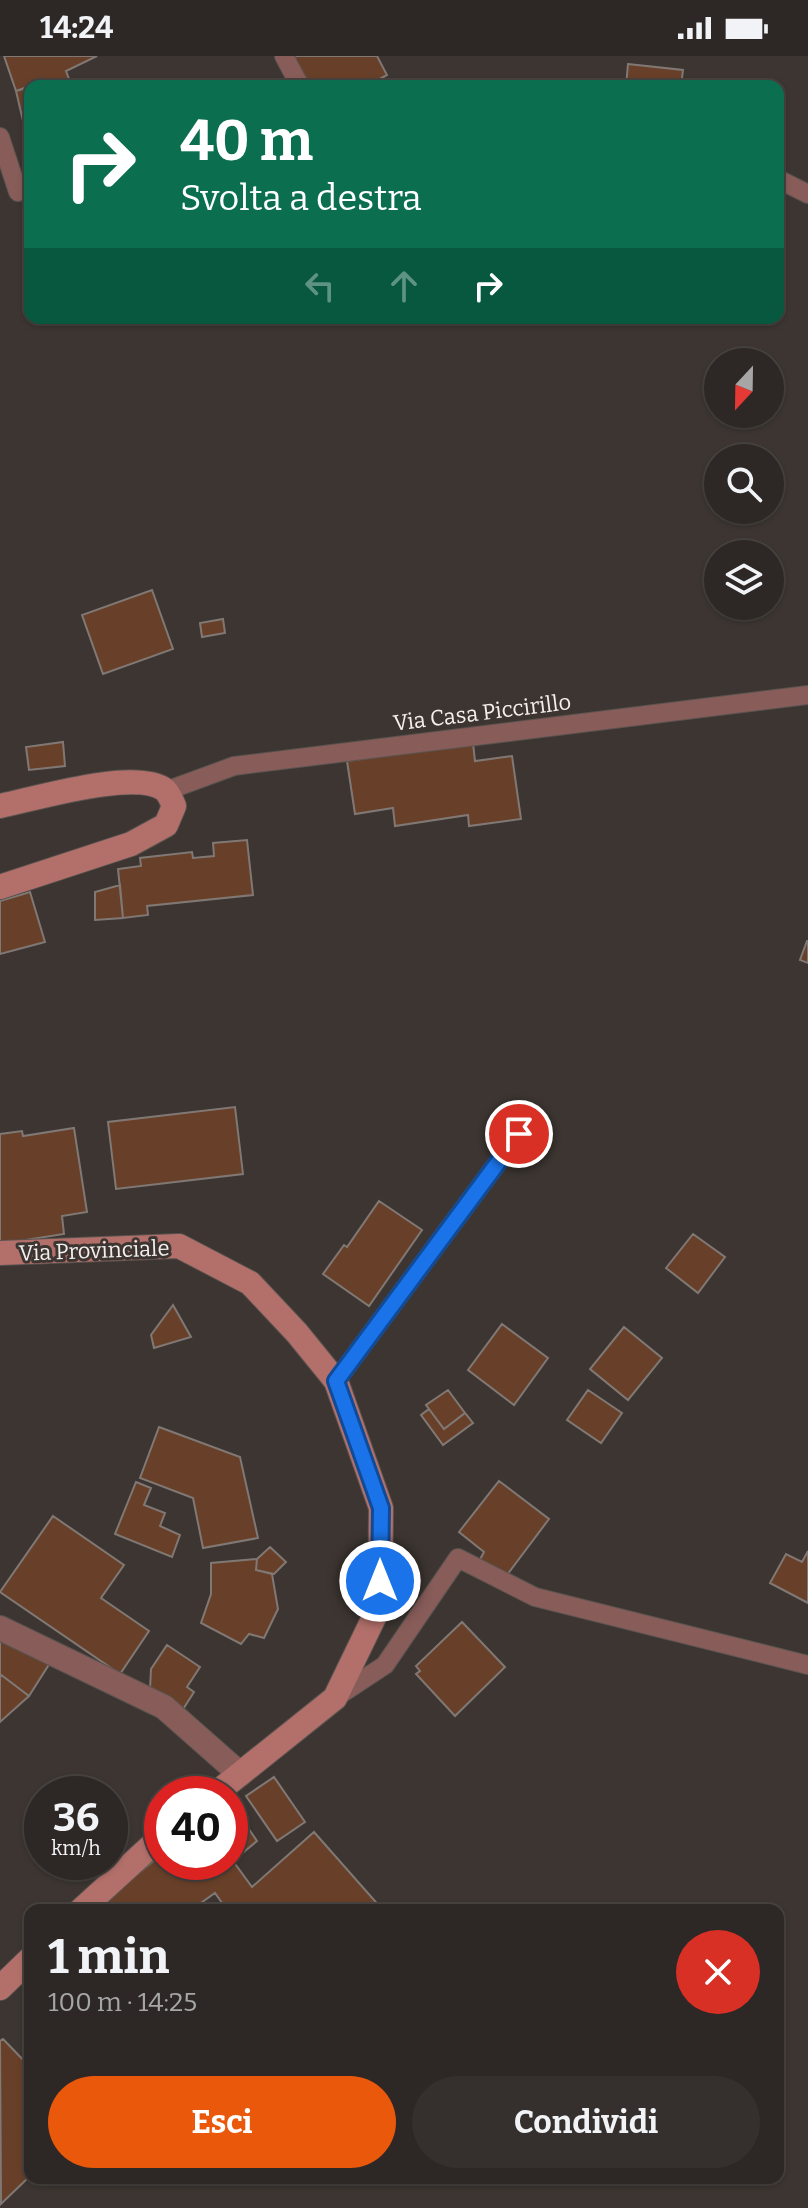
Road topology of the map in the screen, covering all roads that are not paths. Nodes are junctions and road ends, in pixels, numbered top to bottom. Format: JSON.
{"nodes":[{"id":1,"x":284,"y":56,"type":"edge"},
{"id":2,"x":297,"y":80,"type":"edge"},
{"id":3,"x":0,"y":137,"type":"edge"},
{"id":4,"x":784,"y":182,"type":"edge"},
{"id":5,"x":18,"y":192,"type":"dead end"},
{"id":6,"x":808,"y":194,"type":"edge"},
{"id":7,"x":808,"y":695,"type":"edge"},
{"id":8,"x":166,"y":791,"type":"junction"},
{"id":9,"x":0,"y":806,"type":"edge"},
{"id":10,"x":0,"y":887,"type":"edge"},
{"id":11,"x":519,"y":1134,"type":"dead end"},
{"id":12,"x":0,"y":1253,"type":"edge"},
{"id":13,"x":336,"y":1381,"type":"junction"},
{"id":14,"x":0,"y":1628,"type":"edge"},
{"id":15,"x":808,"y":1665,"type":"edge"},
{"id":16,"x":335,"y":1698,"type":"junction"},
{"id":17,"x":240,"y":1774,"type":"junction"},
{"id":18,"x":238,"y":1776,"type":"edge"},
{"id":19,"x":144,"y":1852,"type":"edge"},
{"id":20,"x":88,"y":1904,"type":"edge"},
{"id":21,"x":24,"y":1965,"type":"edge"},
{"id":22,"x":0,"y":1988,"type":"edge"}],
"edges":[{"from":1,"to":2,"type":"lane"},
{"from":3,"to":5,"type":"lane"},
{"from":4,"to":6,"type":"lane"},
{"from":7,"to":8,"type":"lane","name":"Via Casa Piccirillo"},
{"from":8,"to":9,"type":"street"},
{"from":8,"to":10,"type":"street"},
{"from":11,"to":13,"type":"lane"},
{"from":12,"to":13,"type":"street","name":"Via Provinciale"},
{"from":13,"to":16,"type":"street","name":"Via Provinciale"},
{"from":14,"to":17,"type":"street"},
{"from":15,"to":16,"type":"lane"},
{"from":16,"to":17,"type":"street"},
{"from":17,"to":18,"type":"street"},
{"from":19,"to":20,"type":"street"},
{"from":21,"to":22,"type":"street"}]}
